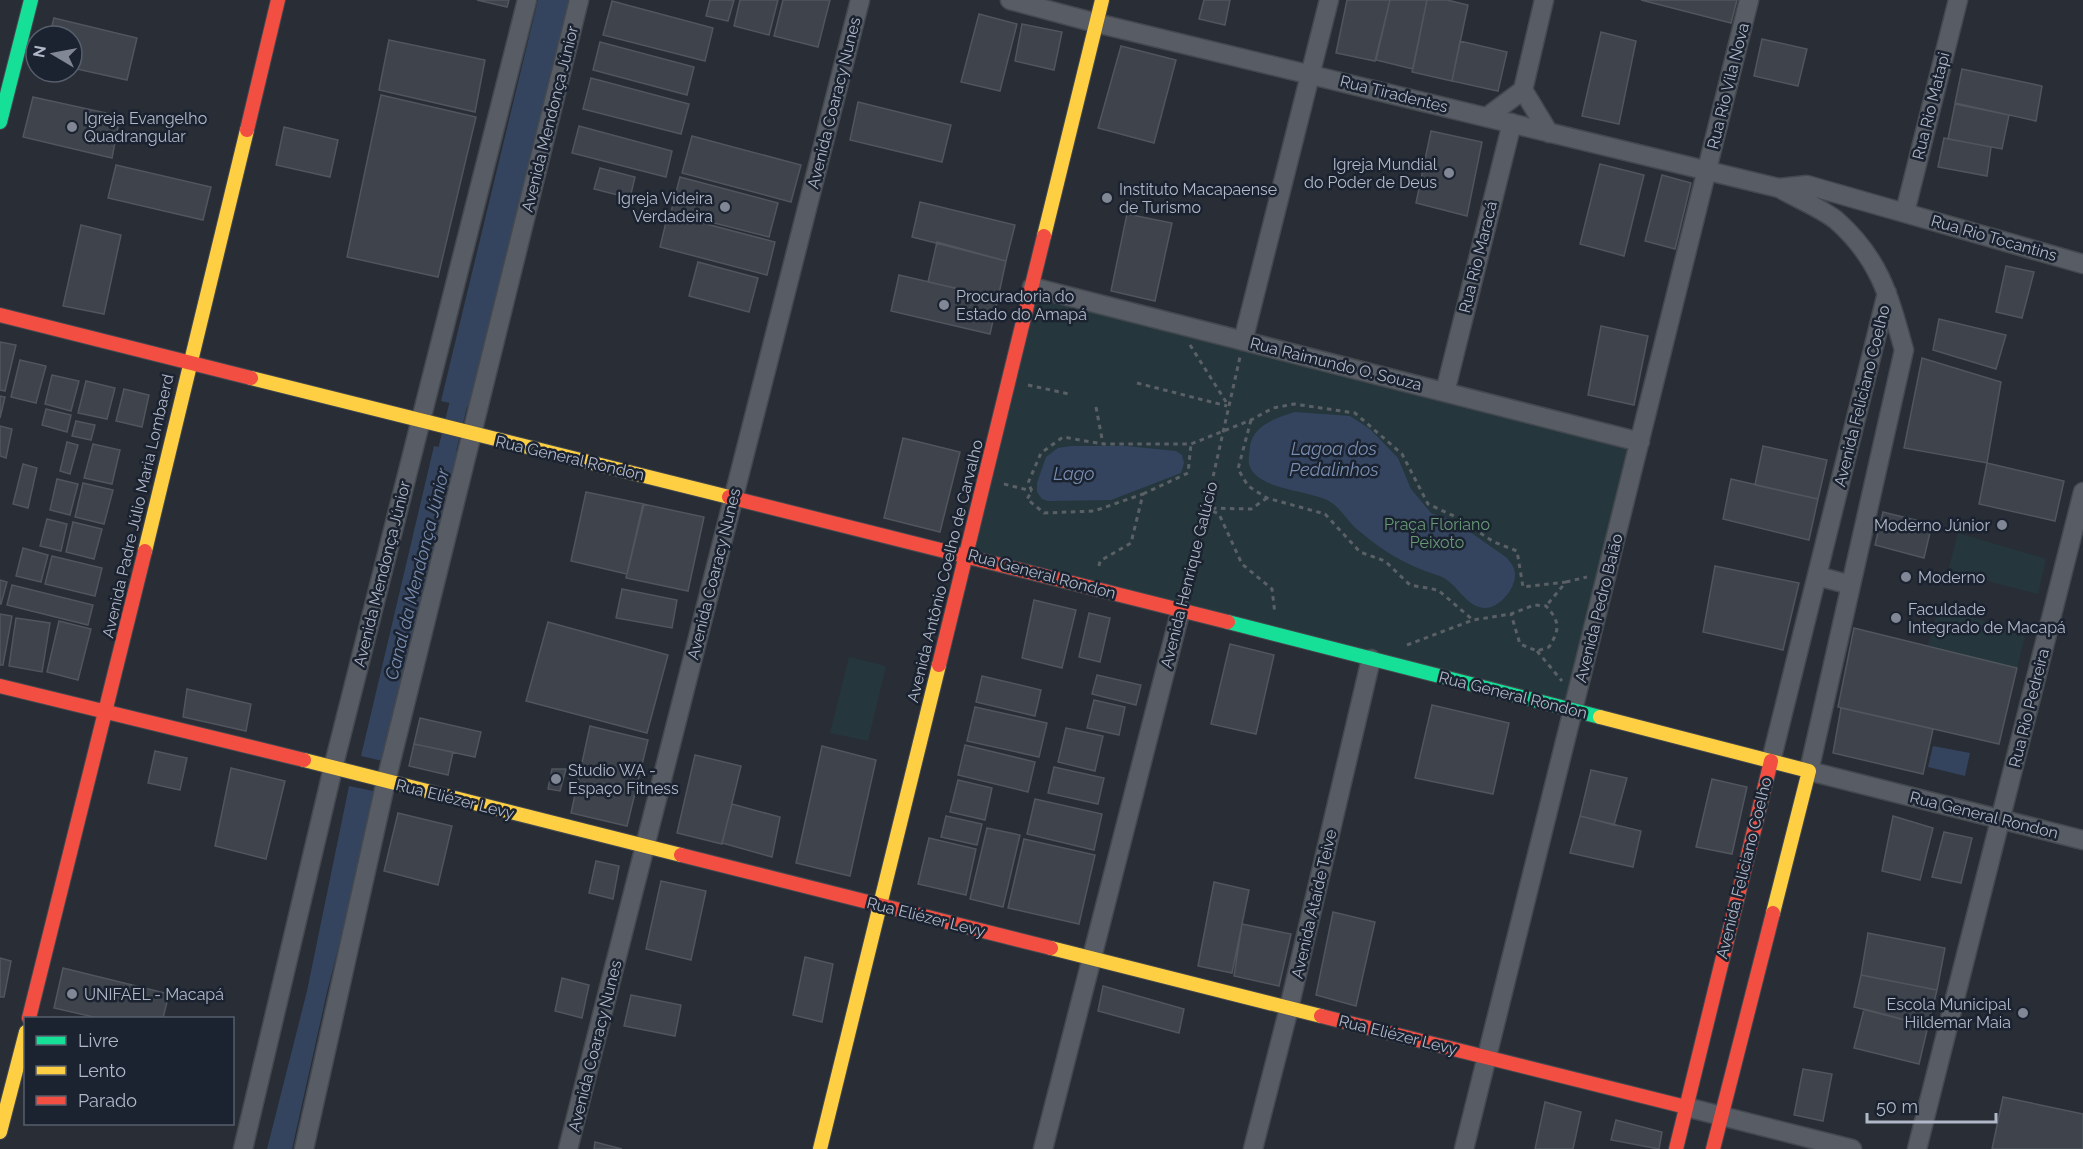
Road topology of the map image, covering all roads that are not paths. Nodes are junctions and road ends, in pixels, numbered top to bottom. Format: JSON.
{"nodes":[{"id":1,"x":31,"y":0,"type":"edge"},
{"id":2,"x":278,"y":0,"type":"edge"},
{"id":3,"x":527,"y":0,"type":"edge"},
{"id":4,"x":579,"y":0,"type":"edge"},
{"id":5,"x":860,"y":0,"type":"edge"},
{"id":6,"x":1010,"y":0,"type":"edge"},
{"id":7,"x":1102,"y":0,"type":"edge"},
{"id":8,"x":1329,"y":0,"type":"edge"},
{"id":9,"x":1544,"y":0,"type":"edge"},
{"id":10,"x":1749,"y":0,"type":"edge"},
{"id":11,"x":1958,"y":0,"type":"edge"},
{"id":12,"x":1096,"y":23,"type":"junction"},
{"id":13,"x":1310,"y":74,"type":"junction"},
{"id":14,"x":1523,"y":90,"type":"junction"},
{"id":15,"x":1487,"y":117,"type":"junction"},
{"id":16,"x":0,"y":122,"type":"edge"},
{"id":17,"x":1512,"y":123,"type":"junction"},
{"id":18,"x":1549,"y":132,"type":"junction"},
{"id":19,"x":1707,"y":171,"type":"junction"},
{"id":20,"x":1779,"y":188,"type":"junction"},
{"id":21,"x":1905,"y":212,"type":"junction"},
{"id":22,"x":2083,"y":264,"type":"edge"},
{"id":23,"x":1032,"y":287,"type":"junction"},
{"id":24,"x":1888,"y":291,"type":"junction"},
{"id":25,"x":0,"y":315,"type":"edge"},
{"id":26,"x":1243,"y":340,"type":"junction"},
{"id":27,"x":189,"y":363,"type":"junction"},
{"id":28,"x":1444,"y":392,"type":"junction"},
{"id":29,"x":428,"y":423,"type":"junction"},
{"id":30,"x":469,"y":433,"type":"junction"},
{"id":31,"x":1640,"y":442,"type":"junction"},
{"id":32,"x":2083,"y":492,"type":"edge"},
{"id":33,"x":734,"y":497,"type":"junction"},
{"id":34,"x":966,"y":555,"type":"junction"},
{"id":35,"x":1817,"y":576,"type":"junction"},
{"id":36,"x":1851,"y":585,"type":"junction"},
{"id":37,"x":1181,"y":609,"type":"junction"},
{"id":38,"x":1371,"y":659,"type":"junction"},
{"id":39,"x":0,"y":686,"type":"edge"},
{"id":40,"x":1575,"y":704,"type":"junction"},
{"id":41,"x":107,"y":711,"type":"junction"},
{"id":42,"x":1771,"y":761,"type":"junction"},
{"id":43,"x":333,"y":768,"type":"junction"},
{"id":44,"x":1809,"y":771,"type":"junction"},
{"id":45,"x":383,"y":781,"type":"junction"},
{"id":46,"x":2001,"y":819,"type":"junction"},
{"id":47,"x":2083,"y":840,"type":"edge"},
{"id":48,"x":645,"y":847,"type":"junction"},
{"id":49,"x":880,"y":905,"type":"junction"},
{"id":50,"x":1726,"y":938,"type":"junction"},
{"id":51,"x":1755,"y":944,"type":"junction"},
{"id":52,"x":1091,"y":958,"type":"junction"},
{"id":53,"x":1289,"y":1008,"type":"junction"},
{"id":54,"x":29,"y":1017,"type":"edge"},
{"id":55,"x":24,"y":1040,"type":"edge"},
{"id":56,"x":1487,"y":1058,"type":"junction"},
{"id":57,"x":1686,"y":1107,"type":"junction"},
{"id":58,"x":1722,"y":1115,"type":"junction"},
{"id":59,"x":0,"y":1132,"type":"edge"},
{"id":60,"x":243,"y":1149,"type":"edge"},
{"id":61,"x":304,"y":1149,"type":"edge"},
{"id":62,"x":568,"y":1149,"type":"edge"},
{"id":63,"x":820,"y":1149,"type":"edge"},
{"id":64,"x":1043,"y":1149,"type":"edge"},
{"id":65,"x":1253,"y":1149,"type":"edge"},
{"id":66,"x":1464,"y":1149,"type":"edge"},
{"id":67,"x":1676,"y":1149,"type":"edge"},
{"id":68,"x":1713,"y":1149,"type":"edge"},
{"id":69,"x":1852,"y":1149,"type":"edge"},
{"id":70,"x":1917,"y":1149,"type":"edge"}],
"edges":[{"from":1,"to":16,"type":"street"},
{"from":2,"to":27,"type":"street","name":"Avenida Padre Júlio Maria Lombaerd"},
{"from":3,"to":29,"type":"street","name":"Avenida Mendonça Júnior"},
{"from":4,"to":30,"type":"street","name":"Avenida Mendonça Júnior"},
{"from":5,"to":33,"type":"street","name":"Avenida Coaracy Nunes"},
{"from":6,"to":12,"type":"street","name":"Rua Tiradentes"},
{"from":7,"to":12,"type":"street","name":"Avenida Antônio Coelho de Carvalho"},
{"from":8,"to":13,"type":"street"},
{"from":9,"to":14,"type":"street"},
{"from":10,"to":19,"type":"street","name":"Rua Rio Vila Nova"},
{"from":11,"to":21,"type":"street","name":"Rua Rio Matapi"},
{"from":12,"to":13,"type":"street","name":"Rua Tiradentes"},
{"from":12,"to":23,"type":"street","name":"Avenida Antônio Coelho de Carvalho"},
{"from":13,"to":15,"type":"street","name":"Rua Tiradentes"},
{"from":13,"to":26,"type":"street"},
{"from":14,"to":15,"type":"street"},
{"from":14,"to":18,"type":"street"},
{"from":15,"to":17,"type":"street","name":"Rua Tiradentes"},
{"from":17,"to":18,"type":"street","name":"Rua Tiradentes"},
{"from":17,"to":28,"type":"street","name":"Rua Rio Maracá"},
{"from":18,"to":19,"type":"street","name":"Rua Tiradentes"},
{"from":19,"to":20,"type":"street","name":"Rua Tiradentes"},
{"from":19,"to":31,"type":"street","name":"Avenida Pedro Baião"},
{"from":20,"to":21,"type":"street","name":"Rua Tiradentes"},
{"from":20,"to":24,"type":"street","name":"Rua Tiradentes"},
{"from":21,"to":22,"type":"street","name":"Rua Rio Tocantins"},
{"from":23,"to":26,"type":"street","name":"Rua Raimundo O. Souza"},
{"from":23,"to":34,"type":"street","name":"Avenida Antônio Coelho de Carvalho"},
{"from":24,"to":35,"type":"street","name":"Avenida Feliciano Coelho"},
{"from":24,"to":36,"type":"street","name":"Avenida Feliciano Coelho"},
{"from":25,"to":27,"type":"street","name":"Rua General Rondon"},
{"from":26,"to":28,"type":"street","name":"Rua Raimundo O. Souza"},
{"from":27,"to":29,"type":"street","name":"Rua General Rondon"},
{"from":27,"to":41,"type":"street","name":"Avenida Padre Júlio Maria Lombaerd"},
{"from":28,"to":31,"type":"street","name":"Rua Raimundo O. Souza"},
{"from":29,"to":30,"type":"street","name":"Rua General Rondon"},
{"from":29,"to":43,"type":"street","name":"Avenida Mendonça Júnior"},
{"from":30,"to":33,"type":"street","name":"Rua General Rondon"},
{"from":30,"to":45,"type":"street","name":"Avenida Mendonça Júnior"},
{"from":31,"to":40,"type":"street","name":"Avenida Pedro Baião"},
{"from":32,"to":46,"type":"street","name":"Rua Rio Pedreira"},
{"from":33,"to":34,"type":"street","name":"Rua General Rondon"},
{"from":33,"to":48,"type":"street","name":"Avenida Coaracy Nunes"},
{"from":34,"to":37,"type":"street","name":"Rua General Rondon"},
{"from":34,"to":49,"type":"street","name":"Avenida Antônio Coelho de Carvalho"},
{"from":35,"to":36,"type":"street"},
{"from":35,"to":42,"type":"street","name":"Avenida Feliciano Coelho"},
{"from":36,"to":44,"type":"street","name":"Avenida Feliciano Coelho"},
{"from":37,"to":38,"type":"street","name":"Rua General Rondon"},
{"from":37,"to":52,"type":"street","name":"Avenida Henrique Galúcio"},
{"from":38,"to":40,"type":"street","name":"Rua General Rondon"},
{"from":38,"to":53,"type":"street","name":"Avenida Ataíde Teive"},
{"from":39,"to":41,"type":"street","name":"Rua Eliézer Levy"},
{"from":40,"to":42,"type":"street","name":"Rua General Rondon"},
{"from":40,"to":56,"type":"street","name":"Avenida Pedro Baião"},
{"from":41,"to":43,"type":"street","name":"Rua Eliézer Levy"},
{"from":41,"to":54,"type":"street","name":"Avenida Padre Júlio Maria Lombaerd"},
{"from":42,"to":44,"type":"street","name":"Rua General Rondon"},
{"from":42,"to":50,"type":"street","name":"Avenida Feliciano Coelho"},
{"from":43,"to":45,"type":"street","name":"Rua Eliézer Levy"},
{"from":43,"to":60,"type":"street","name":"Avenida Mendonça Júnior"},
{"from":44,"to":46,"type":"street","name":"Rua General Rondon"},
{"from":44,"to":51,"type":"street","name":"Avenida Feliciano Coelho"},
{"from":45,"to":48,"type":"street","name":"Rua Eliézer Levy"},
{"from":45,"to":61,"type":"street","name":"Avenida Mendonça Júnior"},
{"from":46,"to":47,"type":"street","name":"Rua General Rondon"},
{"from":46,"to":70,"type":"street","name":"Rua Rio Pedreira"},
{"from":48,"to":49,"type":"street","name":"Rua Eliézer Levy"},
{"from":48,"to":62,"type":"street","name":"Avenida Coaracy Nunes"},
{"from":49,"to":52,"type":"street","name":"Rua Eliézer Levy"},
{"from":49,"to":63,"type":"street","name":"Avenida Antônio Coelho de Carvalho"},
{"from":50,"to":51,"type":"street"},
{"from":50,"to":57,"type":"street","name":"Avenida Feliciano Coelho"},
{"from":51,"to":58,"type":"street","name":"Avenida Feliciano Coelho"},
{"from":52,"to":53,"type":"street","name":"Rua Eliézer Levy"},
{"from":52,"to":64,"type":"street","name":"Avenida Henrique Galúcio"},
{"from":53,"to":56,"type":"street","name":"Rua Eliézer Levy"},
{"from":53,"to":65,"type":"street","name":"Avenida Ataíde Teive"},
{"from":55,"to":59,"type":"street"},
{"from":56,"to":57,"type":"street","name":"Rua Eliézer Levy"},
{"from":56,"to":66,"type":"street","name":"Avenida Pedro Baião"},
{"from":57,"to":58,"type":"street","name":"Rua Eliézer Levy"},
{"from":57,"to":67,"type":"street","name":"Avenida Feliciano Coelho"},
{"from":58,"to":68,"type":"street","name":"Avenida Feliciano Coelho"},
{"from":58,"to":69,"type":"street","name":"Rua Eliézer Levy"}]}
